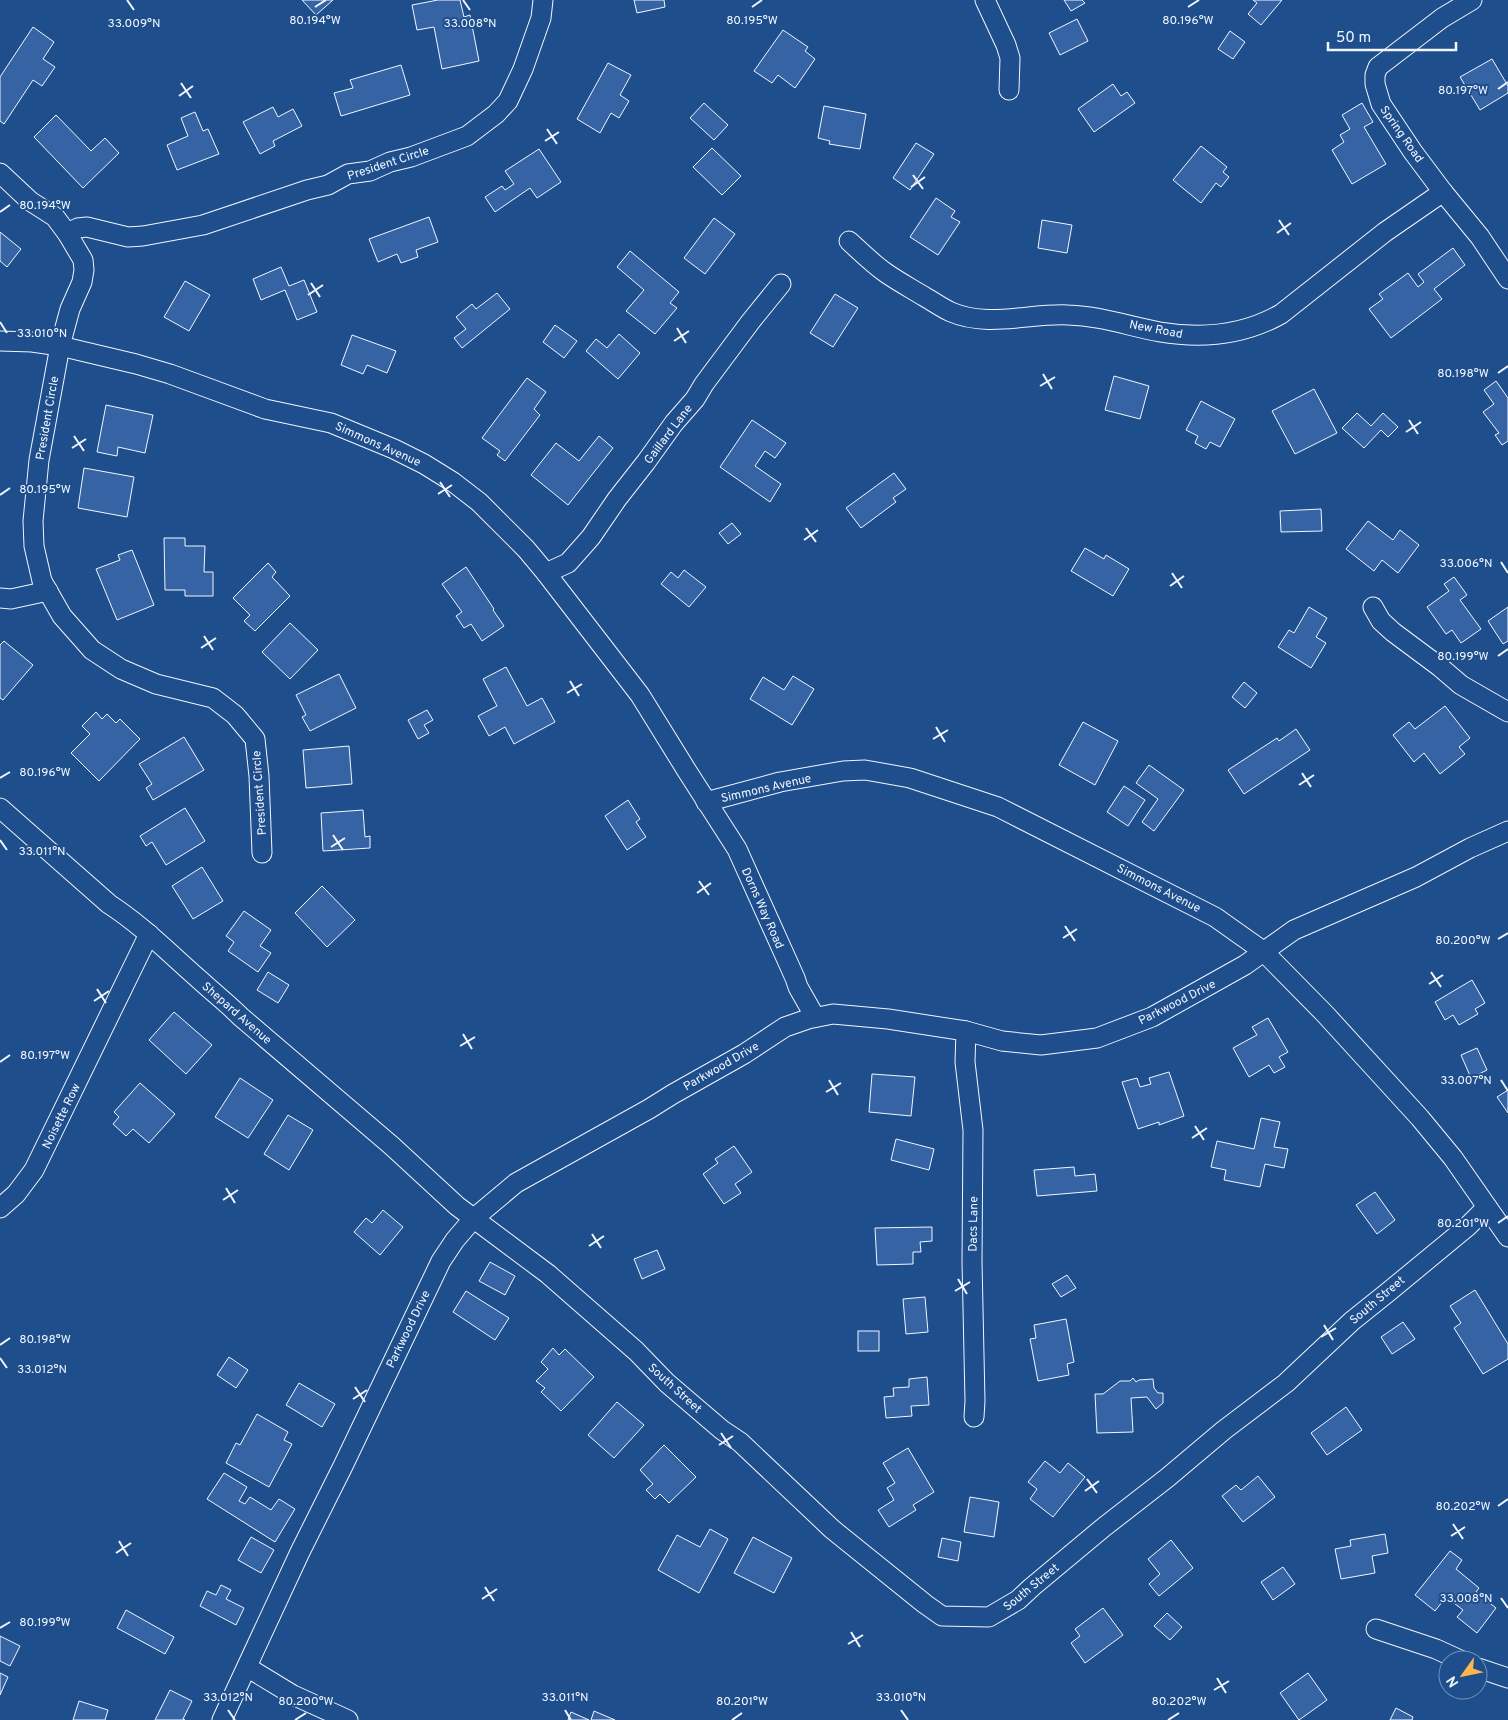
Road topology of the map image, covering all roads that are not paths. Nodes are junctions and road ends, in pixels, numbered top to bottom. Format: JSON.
{"nodes":[{"id":1,"x":543,"y":0,"type":"edge"},
{"id":2,"x":985,"y":0,"type":"edge"},
{"id":3,"x":1472,"y":0,"type":"edge"},
{"id":4,"x":1009,"y":90,"type":"dead end"},
{"id":5,"x":0,"y":173,"type":"edge"},
{"id":6,"x":1443,"y":192,"type":"junction"},
{"id":7,"x":67,"y":233,"type":"junction"},
{"id":8,"x":849,"y":241,"type":"dead end"},
{"id":9,"x":1508,"y":279,"type":"edge"},
{"id":10,"x":781,"y":284,"type":"dead end"},
{"id":11,"x":0,"y":341,"type":"edge"},
{"id":12,"x":60,"y":346,"type":"junction"},
{"id":13,"x":546,"y":573,"type":"junction"},
{"id":14,"x":48,"y":591,"type":"junction"},
{"id":15,"x":0,"y":598,"type":"edge"},
{"id":16,"x":1373,"y":607,"type":"dead end"},
{"id":17,"x":1508,"y":712,"type":"edge"},
{"id":18,"x":706,"y":802,"type":"junction"},
{"id":19,"x":0,"y":808,"type":"edge"},
{"id":20,"x":1508,"y":831,"type":"edge"},
{"id":21,"x":262,"y":853,"type":"dead end"},
{"id":22,"x":149,"y":934,"type":"junction"},
{"id":23,"x":1263,"y":951,"type":"junction"},
{"id":24,"x":815,"y":1017,"type":"junction"},
{"id":25,"x":966,"y":1031,"type":"junction"},
{"id":26,"x":1487,"y":1207,"type":"junction"},
{"id":27,"x":0,"y":1208,"type":"edge"},
{"id":28,"x":473,"y":1219,"type":"junction"},
{"id":29,"x":1508,"y":1237,"type":"edge"},
{"id":30,"x":974,"y":1417,"type":"dead end"},
{"id":31,"x":1376,"y":1629,"type":"dead end"},
{"id":32,"x":1438,"y":1650,"type":"edge"},
{"id":33,"x":247,"y":1666,"type":"junction"},
{"id":34,"x":1488,"y":1671,"type":"edge"},
{"id":35,"x":1508,"y":1678,"type":"edge"},
{"id":36,"x":222,"y":1720,"type":"edge"},
{"id":37,"x":348,"y":1720,"type":"edge"}],
"edges":[{"from":1,"to":7,"type":"street","name":"President Circle"},
{"from":2,"to":4,"type":"street"},
{"from":3,"to":6,"type":"street","name":"Spring Road"},
{"from":5,"to":7,"type":"street","name":"President Circle"},
{"from":6,"to":8,"type":"street","name":"New Road"},
{"from":6,"to":9,"type":"street","name":"Spring Road"},
{"from":7,"to":12,"type":"street","name":"President Circle"},
{"from":10,"to":13,"type":"street","name":"Gaillard Lane"},
{"from":11,"to":12,"type":"street","name":"Simmons Avenue"},
{"from":12,"to":13,"type":"street","name":"Simmons Avenue"},
{"from":12,"to":14,"type":"street","name":"President Circle"},
{"from":13,"to":18,"type":"street","name":"Simmons Avenue"},
{"from":14,"to":15,"type":"street"},
{"from":14,"to":21,"type":"street","name":"President Circle"},
{"from":16,"to":17,"type":"street"},
{"from":18,"to":23,"type":"street","name":"Simmons Avenue"},
{"from":18,"to":24,"type":"street","name":"Dorns Way Road"},
{"from":19,"to":22,"type":"street","name":"Shepard Avenue"},
{"from":20,"to":23,"type":"street","name":"Parkwood Drive"},
{"from":22,"to":27,"type":"street","name":"Noisette Row"},
{"from":22,"to":28,"type":"street","name":"Shepard Avenue"},
{"from":23,"to":25,"type":"street","name":"Parkwood Drive"},
{"from":23,"to":26,"type":"street","name":"Simmons Avenue"},
{"from":24,"to":25,"type":"street","name":"Parkwood Drive"},
{"from":24,"to":28,"type":"street","name":"Parkwood Drive"},
{"from":25,"to":30,"type":"street","name":"Dacs Lane"},
{"from":26,"to":28,"type":"street","name":"South Street"},
{"from":26,"to":29,"type":"street","name":"Simmons Avenue"},
{"from":28,"to":33,"type":"street","name":"Parkwood Drive"},
{"from":31,"to":32,"type":"street"},
{"from":33,"to":36,"type":"street","name":"Parkwood Drive"},
{"from":33,"to":37,"type":"street"},
{"from":34,"to":35,"type":"street"}]}
